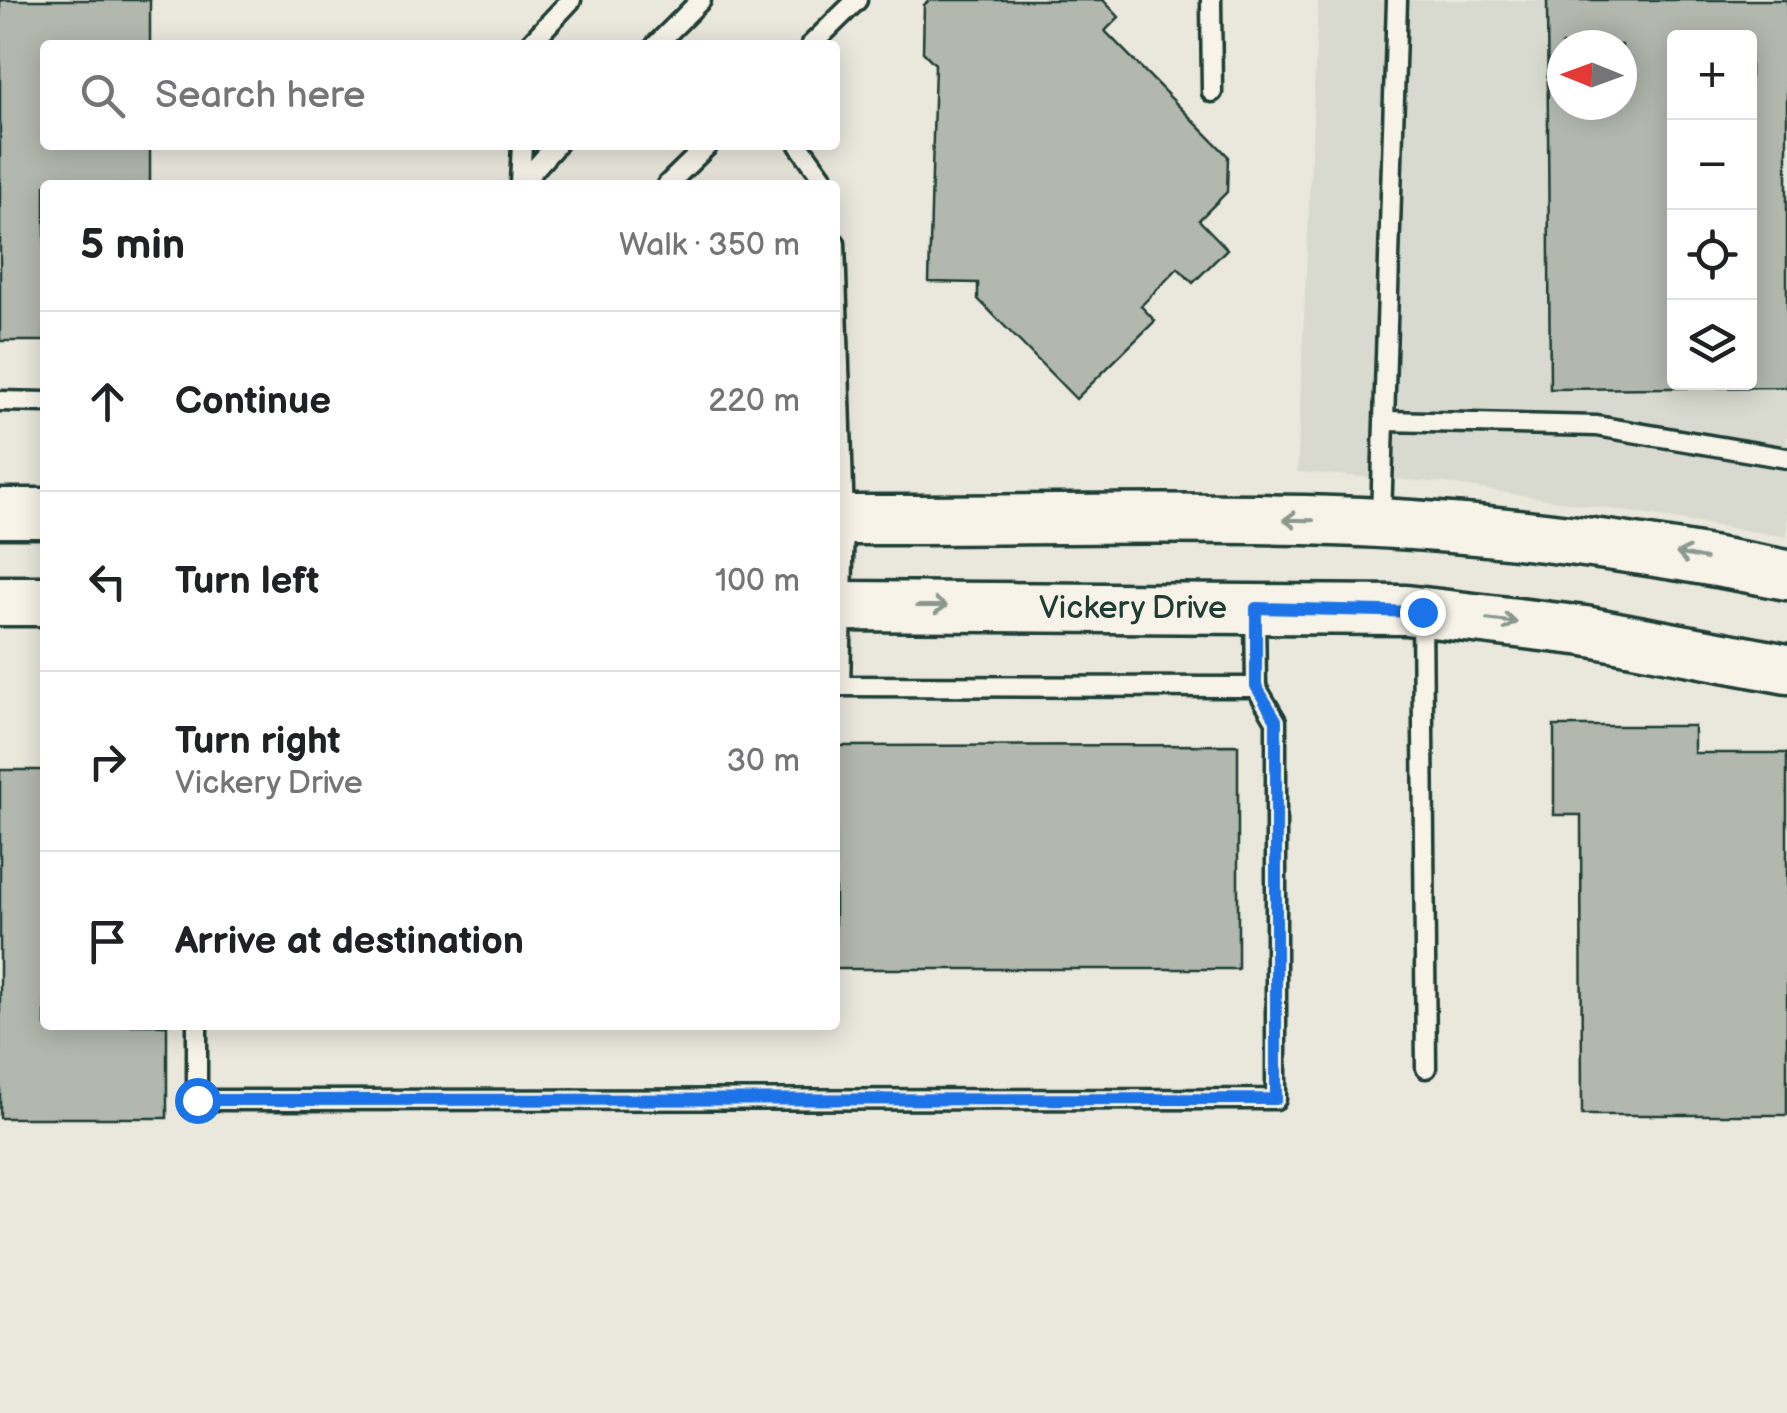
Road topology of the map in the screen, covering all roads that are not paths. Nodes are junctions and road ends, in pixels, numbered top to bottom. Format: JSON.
{"nodes":[{"id":1,"x":572,"y":0,"type":"edge"},
{"id":2,"x":701,"y":0,"type":"edge"},
{"id":3,"x":857,"y":0,"type":"edge"},
{"id":4,"x":1212,"y":0,"type":"edge"},
{"id":5,"x":1397,"y":0,"type":"edge"},
{"id":6,"x":535,"y":40,"type":"edge"},
{"id":7,"x":661,"y":40,"type":"edge"},
{"id":8,"x":816,"y":40,"type":"edge"},
{"id":9,"x":1212,"y":92,"type":"dead end"},
{"id":10,"x":522,"y":150,"type":"edge"},
{"id":11,"x":551,"y":150,"type":"edge"},
{"id":12,"x":703,"y":150,"type":"edge"},
{"id":13,"x":803,"y":150,"type":"edge"},
{"id":14,"x":520,"y":180,"type":"edge"},
{"id":15,"x":523,"y":180,"type":"edge"},
{"id":16,"x":672,"y":180,"type":"edge"},
{"id":17,"x":824,"y":180,"type":"edge"},
{"id":18,"x":0,"y":401,"type":"edge"},
{"id":19,"x":40,"y":402,"type":"edge"},
{"id":20,"x":1385,"y":421,"type":"junction"},
{"id":21,"x":1787,"y":458,"type":"edge"},
{"id":22,"x":0,"y":513,"type":"edge"},
{"id":23,"x":40,"y":513,"type":"edge"},
{"id":24,"x":840,"y":520,"type":"edge"},
{"id":25,"x":1381,"y":525,"type":"junction"},
{"id":26,"x":1787,"y":575,"type":"edge"},
{"id":27,"x":0,"y":601,"type":"edge"},
{"id":28,"x":40,"y":601,"type":"edge"},
{"id":29,"x":840,"y":606,"type":"edge"},
{"id":30,"x":1256,"y":608,"type":"junction"},
{"id":31,"x":1422,"y":612,"type":"junction"},
{"id":32,"x":1787,"y":669,"type":"edge"},
{"id":33,"x":840,"y":686,"type":"edge"},
{"id":34,"x":1256,"y":686,"type":"junction"},
{"id":35,"x":197,"y":1030,"type":"edge"},
{"id":36,"x":1426,"y":1068,"type":"dead end"}],
"edges":[{"from":1,"to":6,"type":"lane"},
{"from":2,"to":7,"type":"lane"},
{"from":3,"to":8,"type":"lane"},
{"from":4,"to":9,"type":"lane"},
{"from":5,"to":20,"type":"lane"},
{"from":10,"to":14,"type":"lane"},
{"from":11,"to":15,"type":"lane"},
{"from":12,"to":16,"type":"lane"},
{"from":13,"to":17,"type":"lane"},
{"from":18,"to":19,"type":"lane"},
{"from":20,"to":21,"type":"lane"},
{"from":20,"to":25,"type":"lane"},
{"from":22,"to":23,"type":"main road"},
{"from":25,"to":24,"type":"main road","one_way":true},
{"from":26,"to":25,"type":"main road","one_way":true},
{"from":27,"to":28,"type":"main road"},
{"from":29,"to":30,"type":"main road","name":"Vickery Drive","one_way":true},
{"from":30,"to":31,"type":"main road","name":"Vickery Drive"},
{"from":30,"to":34,"type":"lane"},
{"from":31,"to":32,"type":"main road","name":"Vickery Drive","one_way":true},
{"from":31,"to":36,"type":"lane"},
{"from":33,"to":34,"type":"lane"},
{"from":34,"to":35,"type":"lane"}]}
